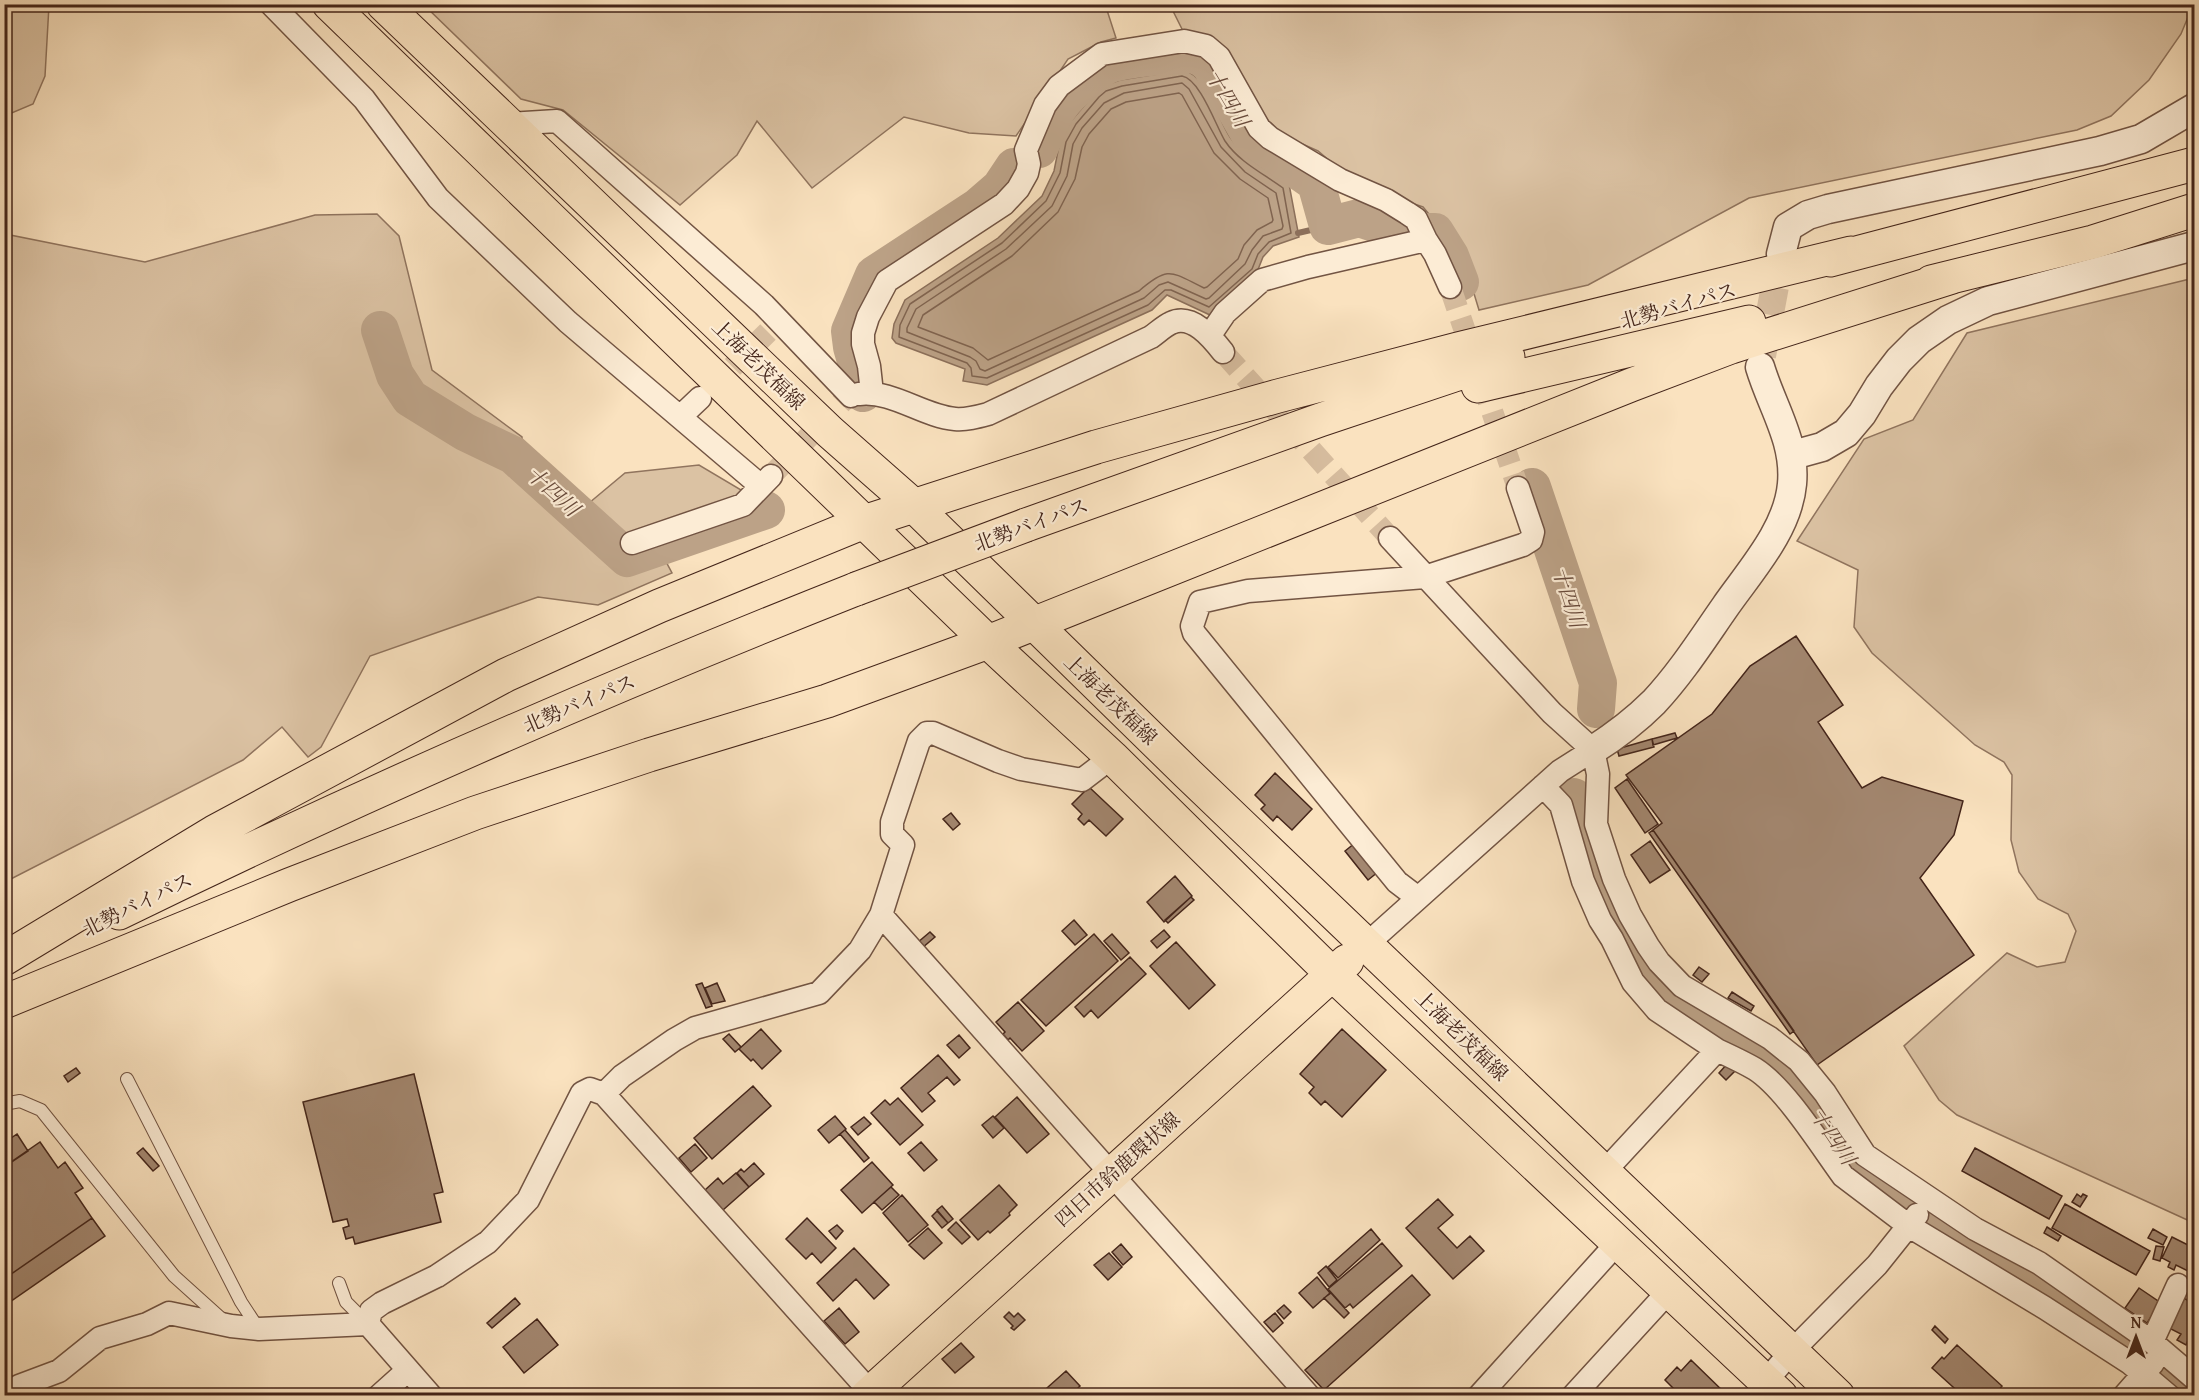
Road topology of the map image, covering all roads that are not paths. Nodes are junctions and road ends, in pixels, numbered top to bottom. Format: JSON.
{"nodes":[{"id":1,"x":271,"y":4,"type":"edge"},
{"id":2,"x":329,"y":4,"type":"edge"},
{"id":3,"x":383,"y":4,"type":"edge"},
{"id":4,"x":2194,"y":108,"type":"edge"},
{"id":5,"x":508,"y":124,"type":"junction"},
{"id":6,"x":2194,"y":164,"type":"edge"},
{"id":7,"x":2194,"y":210,"type":"edge"},
{"id":8,"x":2194,"y":216,"type":"edge"},
{"id":9,"x":1426,"y":240,"type":"junction"},
{"id":10,"x":2093,"y":242,"type":"junction"},
{"id":11,"x":2194,"y":246,"type":"edge"},
{"id":12,"x":1781,"y":254,"type":"tunnel mouth"},
{"id":13,"x":1851,"y":254,"type":"junction"},
{"id":14,"x":1952,"y":277,"type":"junction"},
{"id":15,"x":1450,"y":288,"type":"tunnel mouth"},
{"id":16,"x":1760,"y":367,"type":"tunnel mouth"},
{"id":17,"x":858,"y":395,"type":"junction"},
{"id":18,"x":700,"y":398,"type":"tunnel mouth"},
{"id":19,"x":680,"y":417,"type":"junction"},
{"id":20,"x":1793,"y":455,"type":"junction"},
{"id":21,"x":1170,"y":473,"type":"junction"},
{"id":22,"x":1518,"y":488,"type":"tunnel mouth"},
{"id":23,"x":914,"y":507,"type":"junction"},
{"id":24,"x":864,"y":522,"type":"junction"},
{"id":25,"x":1390,"y":538,"type":"tunnel mouth"},
{"id":26,"x":632,"y":543,"type":"dead end"},
{"id":27,"x":1425,"y":577,"type":"junction"},
{"id":28,"x":1033,"y":624,"type":"junction"},
{"id":29,"x":988,"y":642,"type":"junction"},
{"id":30,"x":1593,"y":750,"type":"junction"},
{"id":31,"x":1112,"y":757,"type":"junction"},
{"id":32,"x":1543,"y":786,"type":"junction"},
{"id":33,"x":1418,"y":898,"type":"junction"},
{"id":34,"x":882,"y":915,"type":"junction"},
{"id":35,"x":1367,"y":944,"type":"junction"},
{"id":36,"x":1636,"y":954,"type":"junction"},
{"id":37,"x":4,"y":959,"type":"edge"},
{"id":38,"x":4,"y":971,"type":"edge"},
{"id":39,"x":1332,"y":974,"type":"junction"},
{"id":40,"x":4,"y":1002,"type":"edge"},
{"id":41,"x":1718,"y":1050,"type":"junction"},
{"id":42,"x":128,"y":1079,"type":"dead end"},
{"id":43,"x":604,"y":1094,"type":"junction"},
{"id":44,"x":4,"y":1104,"type":"edge"},
{"id":45,"x":1604,"y":1172,"type":"junction"},
{"id":46,"x":1112,"y":1173,"type":"junction"},
{"id":47,"x":1929,"y":1201,"type":"junction"},
{"id":48,"x":1910,"y":1224,"type":"junction"},
{"id":49,"x":1619,"y":1241,"type":"junction"},
{"id":50,"x":339,"y":1282,"type":"dead end"},
{"id":51,"x":2178,"y":1285,"type":"dead end"},
{"id":52,"x":1669,"y":1291,"type":"junction"},
{"id":53,"x":368,"y":1324,"type":"junction"},
{"id":54,"x":231,"y":1326,"type":"junction"},
{"id":55,"x":259,"y":1329,"type":"junction"},
{"id":56,"x":1791,"y":1352,"type":"junction"},
{"id":57,"x":2153,"y":1358,"type":"junction"},
{"id":58,"x":408,"y":1370,"type":"junction"},
{"id":59,"x":2194,"y":1378,"type":"edge"},
{"id":60,"x":1767,"y":1391,"type":"edge"},
{"id":61,"x":871,"y":1394,"type":"edge"},
{"id":62,"x":10,"y":1395,"type":"edge"},
{"id":63,"x":379,"y":1395,"type":"edge"},
{"id":64,"x":431,"y":1395,"type":"edge"},
{"id":65,"x":1310,"y":1395,"type":"edge"},
{"id":66,"x":1479,"y":1395,"type":"edge"},
{"id":67,"x":1573,"y":1395,"type":"edge"},
{"id":68,"x":1838,"y":1395,"type":"edge"},
{"id":69,"x":2124,"y":1395,"type":"edge"},
{"id":70,"x":2169,"y":1395,"type":"edge"}],
"edges":[{"from":1,"to":19,"type":"street"},
{"from":2,"to":24,"type":"main road","name":"上海老茂福線"},
{"from":3,"to":5,"type":"main road","name":"上海老茂福線"},
{"from":4,"to":12,"type":"street"},
{"from":5,"to":17,"type":"street"},
{"from":5,"to":23,"type":"main road","name":"上海老茂福線"},
{"from":6,"to":13,"type":"main road","name":"北勢バイパス"},
{"from":7,"to":10,"type":"main road","name":"北勢バイパス"},
{"from":8,"to":10,"type":"main road"},
{"from":9,"to":15,"type":"street"},
{"from":9,"to":17,"type":"street"},
{"from":9,"to":17,"type":"street"},
{"from":10,"to":14,"type":"main road","name":"北勢バイパス"},
{"from":11,"to":20,"type":"street"},
{"from":13,"to":21,"type":"main road","name":"北勢バイパス"},
{"from":13,"to":23,"type":"main road"},
{"from":14,"to":21,"type":"main road","name":"北勢バイパス"},
{"from":14,"to":28,"type":"main road"},
{"from":16,"to":20,"type":"street"},
{"from":18,"to":19,"type":"street"},
{"from":19,"to":26,"type":"street"},
{"from":20,"to":30,"type":"street"},
{"from":21,"to":38,"type":"main road","name":"北勢バイパス","bridge":true},
{"from":22,"to":27,"type":"street"},
{"from":23,"to":24,"type":"main road"},
{"from":23,"to":28,"type":"main road","name":"上海老茂福線"},
{"from":24,"to":29,"type":"main road","name":"上海老茂福線"},
{"from":24,"to":37,"type":"main road"},
{"from":25,"to":27,"type":"street"},
{"from":27,"to":30,"type":"street"},
{"from":27,"to":33,"type":"street"},
{"from":28,"to":29,"type":"main road"},
{"from":28,"to":35,"type":"main road","name":"上海老茂福線"},
{"from":29,"to":31,"type":"main road","name":"上海老茂福線"},
{"from":29,"to":40,"type":"main road"},
{"from":30,"to":32,"type":"street"},
{"from":30,"to":36,"type":"street"},
{"from":31,"to":34,"type":"street"},
{"from":31,"to":39,"type":"main road","name":"上海老茂福線"},
{"from":32,"to":33,"type":"street"},
{"from":32,"to":36,"type":"street"},
{"from":33,"to":35,"type":"street"},
{"from":34,"to":43,"type":"street"},
{"from":34,"to":46,"type":"street"},
{"from":35,"to":39,"type":"main road","name":"四日市鈴鹿環状線"},
{"from":35,"to":45,"type":"main road","name":"上海老茂福線"},
{"from":36,"to":41,"type":"street"},
{"from":36,"to":47,"type":"street"},
{"from":39,"to":46,"type":"main road","name":"四日市鈴鹿環状線"},
{"from":39,"to":49,"type":"main road","name":"上海老茂福線"},
{"from":41,"to":45,"type":"street"},
{"from":41,"to":48,"type":"street"},
{"from":42,"to":55,"type":"lane"},
{"from":43,"to":53,"type":"street"},
{"from":43,"to":61,"type":"street"},
{"from":44,"to":54,"type":"lane"},
{"from":45,"to":56,"type":"main road","name":"上海老茂福線"},
{"from":46,"to":61,"type":"main road","name":"四日市鈴鹿環状線"},
{"from":46,"to":65,"type":"street"},
{"from":47,"to":48,"type":"street"},
{"from":47,"to":57,"type":"street"},
{"from":48,"to":56,"type":"street"},
{"from":48,"to":57,"type":"street"},
{"from":49,"to":52,"type":"main road","name":"上海老茂福線"},
{"from":49,"to":66,"type":"street"},
{"from":50,"to":53,"type":"lane"},
{"from":51,"to":57,"type":"street"},
{"from":52,"to":60,"type":"main road","name":"上海老茂福線"},
{"from":52,"to":67,"type":"street"},
{"from":53,"to":55,"type":"street"},
{"from":53,"to":58,"type":"street"},
{"from":54,"to":55,"type":"street"},
{"from":54,"to":62,"type":"street"},
{"from":56,"to":60,"type":"street"},
{"from":56,"to":68,"type":"main road","name":"上海老茂福線"},
{"from":57,"to":59,"type":"street"},
{"from":57,"to":69,"type":"street"},
{"from":57,"to":70,"type":"street"},
{"from":58,"to":63,"type":"street"},
{"from":58,"to":64,"type":"street"}]}
